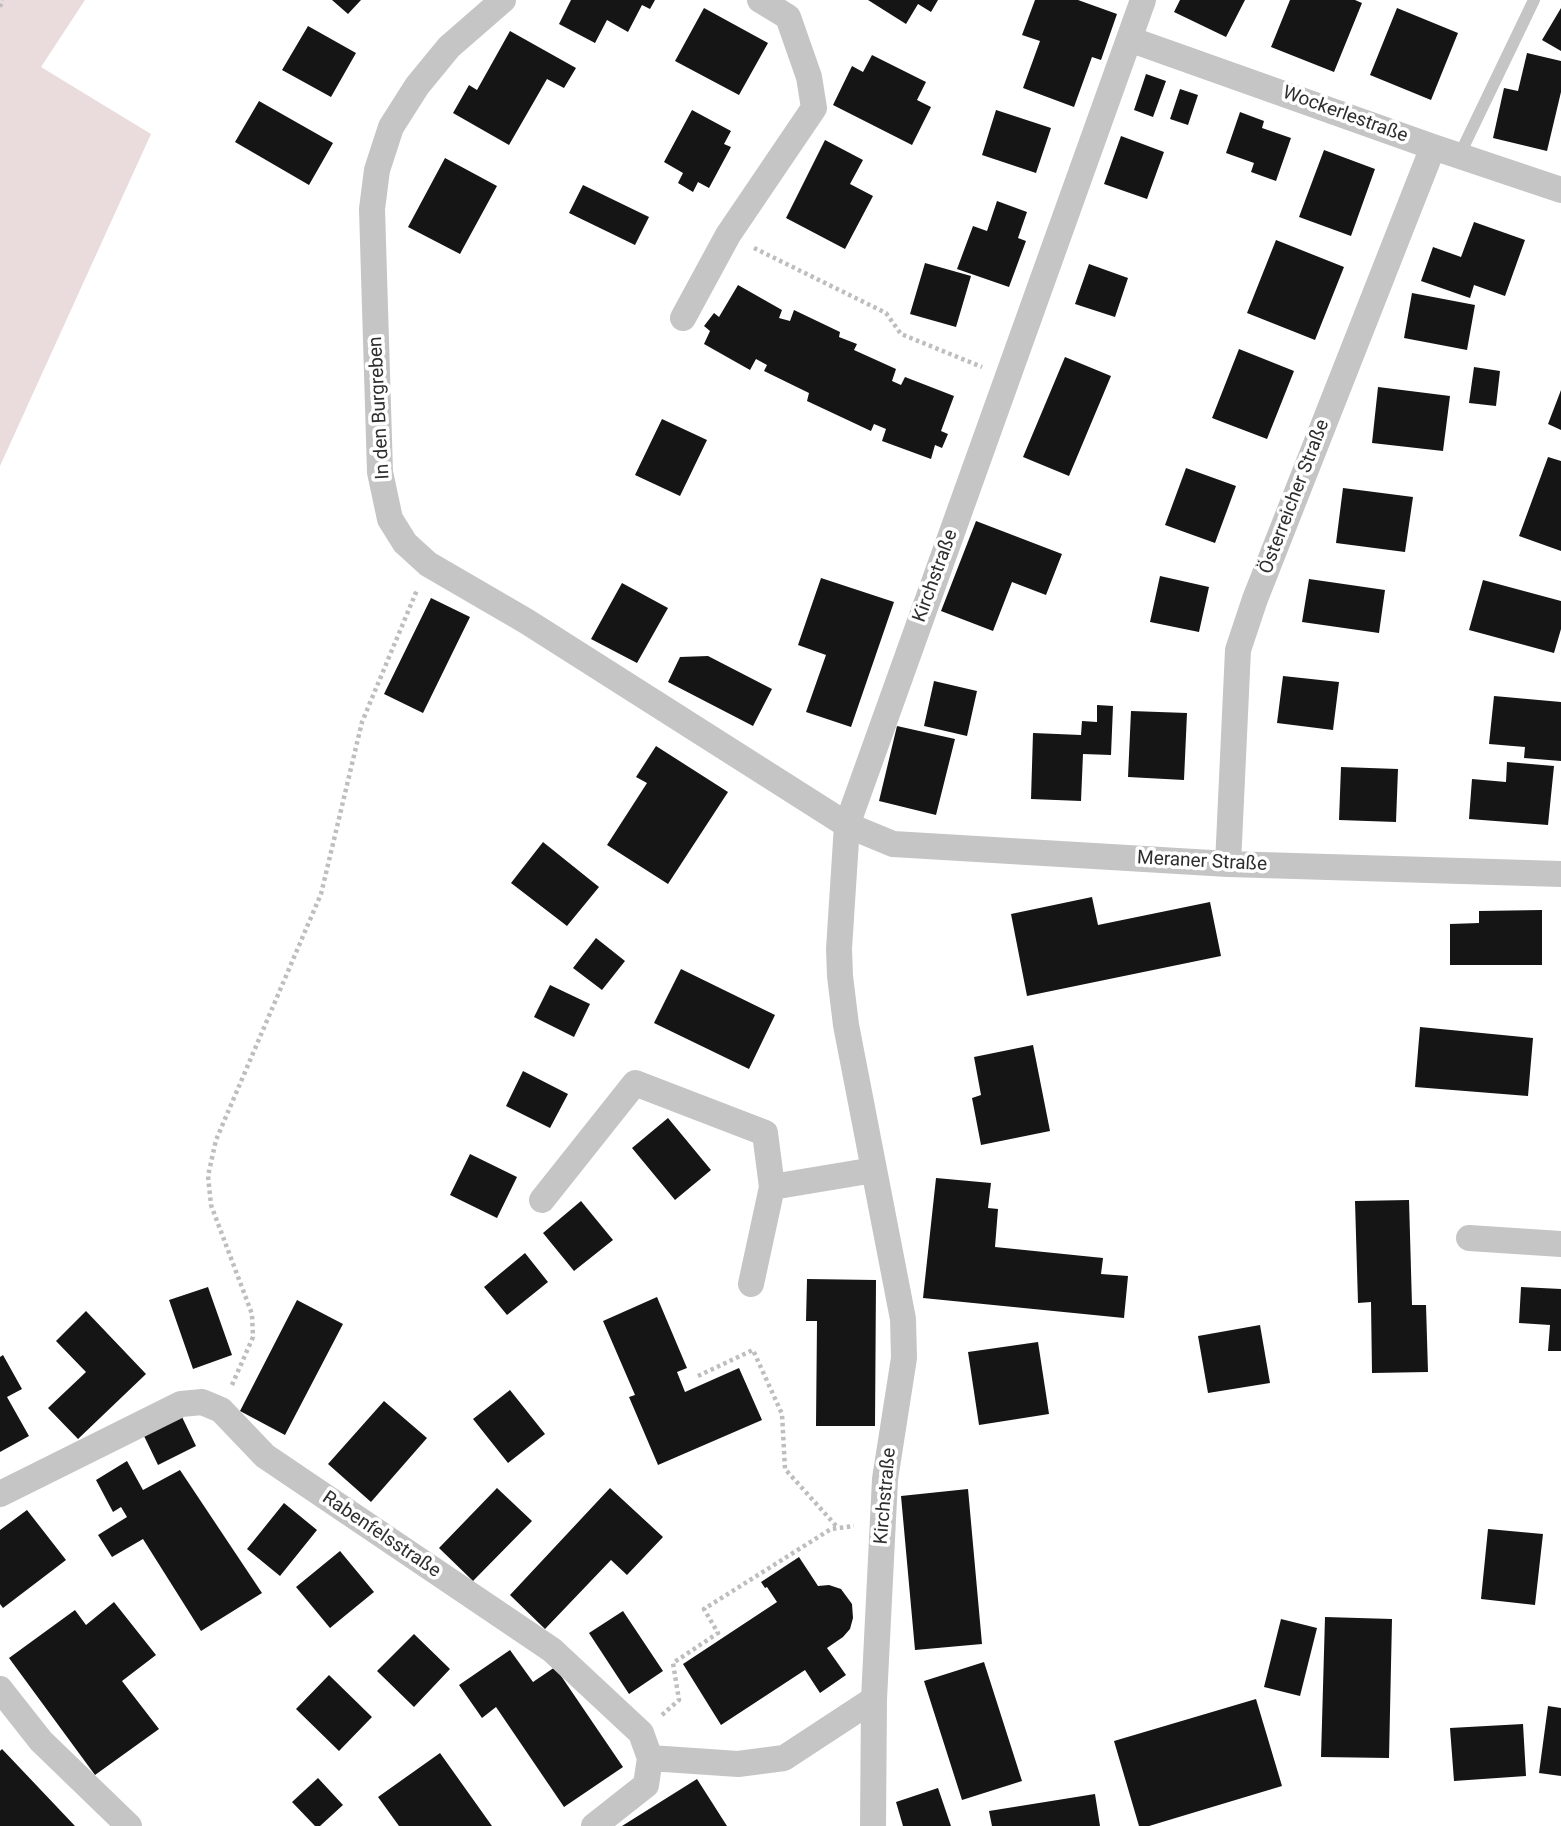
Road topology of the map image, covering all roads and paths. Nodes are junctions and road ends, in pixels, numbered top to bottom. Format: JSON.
{"nodes":[{"id":1,"x":2,"y":0,"type":"edge"},
{"id":2,"x":503,"y":0,"type":"edge"},
{"id":3,"x":760,"y":0,"type":"edge"},
{"id":4,"x":1143,"y":0,"type":"edge"},
{"id":5,"x":1534,"y":0,"type":"edge"},
{"id":6,"x":0,"y":7,"type":"edge"},
{"id":7,"x":1129,"y":38,"type":"junction"},
{"id":8,"x":1433,"y":147,"type":"junction"},
{"id":9,"x":1459,"y":156,"type":"junction"},
{"id":10,"x":1561,"y":190,"type":"edge"},
{"id":11,"x":729,"y":235,"type":"junction"},
{"id":12,"x":682,"y":318,"type":"dead end"},
{"id":13,"x":1008,"y":378,"type":"junction"},
{"id":14,"x":428,"y":564,"type":"junction"},
{"id":15,"x":847,"y":825,"type":"junction"},
{"id":16,"x":1227,"y":864,"type":"junction"},
{"id":17,"x":1561,"y":874,"type":"edge"},
{"id":18,"x":874,"y":1170,"type":"junction"},
{"id":19,"x":772,"y":1187,"type":"junction"},
{"id":20,"x":542,"y":1200,"type":"dead end"},
{"id":21,"x":1469,"y":1238,"type":"dead end"},
{"id":22,"x":1561,"y":1244,"type":"edge"},
{"id":23,"x":751,"y":1284,"type":"dead end"},
{"id":24,"x":698,"y":1376,"type":"dead end"},
{"id":25,"x":221,"y":1410,"type":"junction"},
{"id":26,"x":0,"y":1494,"type":"edge"},
{"id":27,"x":883,"y":1523,"type":"junction"},
{"id":28,"x":839,"y":1528,"type":"junction"},
{"id":29,"x":0,"y":1689,"type":"edge"},
{"id":30,"x":874,"y":1699,"type":"junction"},
{"id":31,"x":641,"y":1733,"type":"junction"},
{"id":32,"x":650,"y":1758,"type":"junction"},
{"id":33,"x":129,"y":1826,"type":"edge"},
{"id":34,"x":594,"y":1826,"type":"edge"},
{"id":35,"x":873,"y":1826,"type":"edge"}],
"edges":[{"from":1,"to":6,"type":"path"},
{"from":2,"to":14,"type":"street","name":"In den Burgreben"},
{"from":3,"to":11,"type":"street"},
{"from":4,"to":7,"type":"street","name":"Kirchstraße"},
{"from":5,"to":9,"type":"lane"},
{"from":7,"to":8,"type":"street","name":"Wockerlestraße"},
{"from":7,"to":13,"type":"street","name":"Kirchstraße"},
{"from":8,"to":9,"type":"street","name":"Wockerlestraße"},
{"from":8,"to":16,"type":"street","name":"Österreicher Straße"},
{"from":9,"to":10,"type":"street","name":"Wockerlestraße"},
{"from":11,"to":12,"type":"street"},
{"from":11,"to":13,"type":"path"},
{"from":13,"to":15,"type":"street","name":"Kirchstraße"},
{"from":14,"to":15,"type":"street","name":"In den Burgreben"},
{"from":14,"to":25,"type":"path"},
{"from":15,"to":16,"type":"street","name":"Meraner Straße"},
{"from":15,"to":18,"type":"street","name":"Kirchstraße"},
{"from":16,"to":17,"type":"street","name":"Meraner Straße"},
{"from":18,"to":19,"type":"street"},
{"from":18,"to":27,"type":"street","name":"Kirchstraße"},
{"from":19,"to":20,"type":"street"},
{"from":19,"to":23,"type":"street"},
{"from":21,"to":22,"type":"street"},
{"from":24,"to":28,"type":"path"},
{"from":25,"to":26,"type":"street"},
{"from":25,"to":31,"type":"street","name":"Rabenfelsstraße"},
{"from":27,"to":28,"type":"path"},
{"from":27,"to":30,"type":"street","name":"Kirchstraße"},
{"from":28,"to":31,"type":"path"},
{"from":29,"to":33,"type":"street"},
{"from":30,"to":32,"type":"street"},
{"from":30,"to":35,"type":"street","name":"Kirchstraße"},
{"from":31,"to":32,"type":"street","name":"Rabenfelsstraße"},
{"from":32,"to":34,"type":"street"}]}
